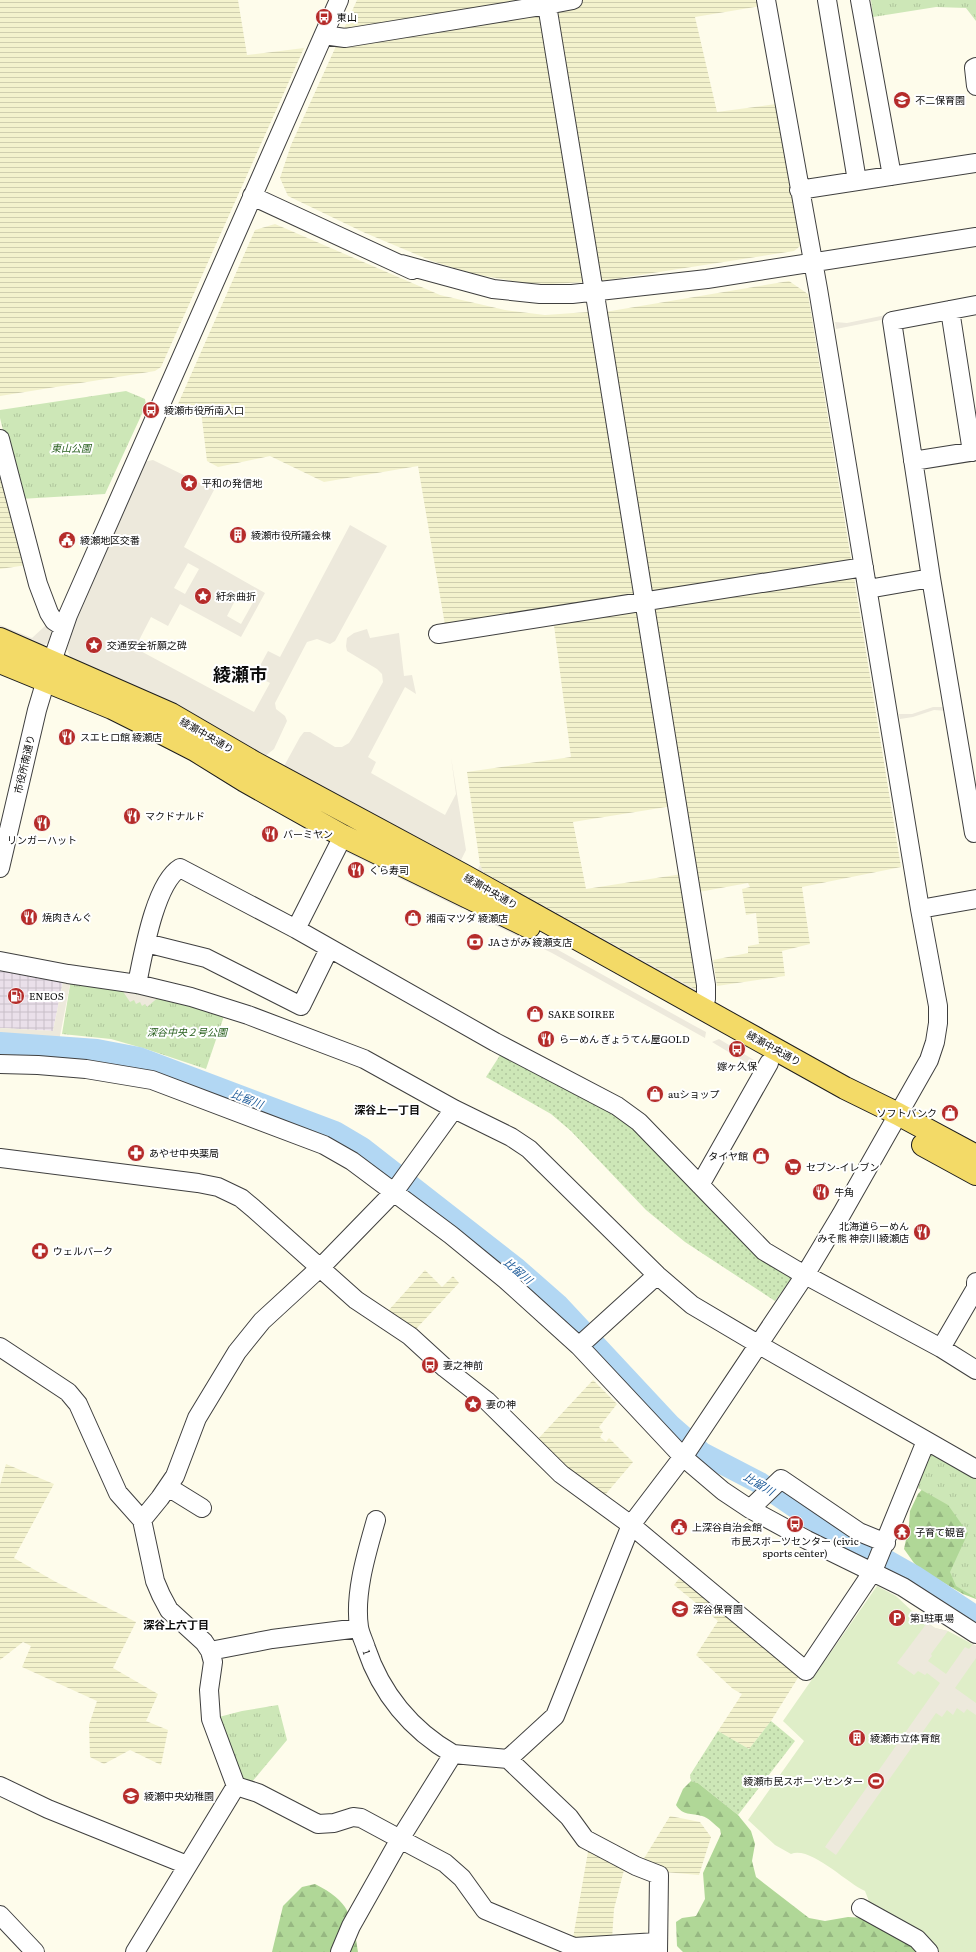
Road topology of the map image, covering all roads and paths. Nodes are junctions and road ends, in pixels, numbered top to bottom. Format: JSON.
{"nodes":[{"id":1,"x":339,"y":0,"type":"edge"},
{"id":2,"x":573,"y":0,"type":"edge"},
{"id":3,"x":766,"y":0,"type":"edge"},
{"id":4,"x":827,"y":0,"type":"edge"},
{"id":5,"x":860,"y":0,"type":"edge"},
{"id":6,"x":547,"y":2,"type":"edge"},
{"id":7,"x":324,"y":35,"type":"junction"},
{"id":8,"x":976,"y":67,"type":"edge"},
{"id":9,"x":976,"y":86,"type":"edge"},
{"id":10,"x":976,"y":163,"type":"edge"},
{"id":11,"x":892,"y":176,"type":"junction"},
{"id":12,"x":857,"y":181,"type":"junction"},
{"id":13,"x":799,"y":190,"type":"junction"},
{"id":14,"x":252,"y":196,"type":"junction"},
{"id":15,"x":976,"y":237,"type":"edge"},
{"id":16,"x":814,"y":263,"type":"junction"},
{"id":17,"x":595,"y":296,"type":"junction"},
{"id":18,"x":976,"y":305,"type":"edge"},
{"id":19,"x":950,"y":310,"type":"junction"},
{"id":20,"x":0,"y":439,"type":"edge"},
{"id":21,"x":974,"y":451,"type":"edge"},
{"id":22,"x":914,"y":461,"type":"junction"},
{"id":23,"x":864,"y":567,"type":"junction"},
{"id":24,"x":931,"y":578,"type":"junction"},
{"id":25,"x":868,"y":589,"type":"junction"},
{"id":26,"x":644,"y":601,"type":"junction"},
{"id":27,"x":66,"y":621,"type":"junction"},
{"id":28,"x":438,"y":634,"type":"dead end"},
{"id":29,"x":0,"y":639,"type":"edge"},
{"id":30,"x":52,"y":660,"type":"junction"},
{"id":31,"x":0,"y":662,"type":"edge"},
{"id":32,"x":45,"y":681,"type":"junction"},
{"id":33,"x":976,"y":832,"type":"edge"},
{"id":34,"x":343,"y":836,"type":"junction"},
{"id":35,"x":0,"y":868,"type":"edge"},
{"id":36,"x":976,"y":899,"type":"edge"},
{"id":37,"x":920,"y":909,"type":"junction"},
{"id":38,"x":296,"y":929,"type":"junction"},
{"id":39,"x":146,"y":943,"type":"junction"},
{"id":40,"x":329,"y":949,"type":"junction"},
{"id":41,"x":0,"y":961,"type":"edge"},
{"id":42,"x":137,"y":984,"type":"junction"},
{"id":43,"x":703,"y":1008,"type":"junction"},
{"id":44,"x":769,"y":1062,"type":"junction"},
{"id":45,"x":0,"y":1064,"type":"edge"},
{"id":46,"x":454,"y":1109,"type":"junction"},
{"id":47,"x":895,"y":1121,"type":"junction"},
{"id":48,"x":976,"y":1156,"type":"edge"},
{"id":49,"x":0,"y":1158,"type":"edge"},
{"id":50,"x":976,"y":1174,"type":"edge"},
{"id":51,"x":401,"y":1182,"type":"junction"},
{"id":52,"x":700,"y":1185,"type":"junction"},
{"id":53,"x":320,"y":1268,"type":"junction"},
{"id":54,"x":657,"y":1275,"type":"junction"},
{"id":55,"x":805,"y":1275,"type":"junction"},
{"id":56,"x":976,"y":1282,"type":"edge"},
{"id":57,"x":976,"y":1288,"type":"edge"},
{"id":58,"x":586,"y":1339,"type":"junction"},
{"id":59,"x":759,"y":1345,"type":"junction"},
{"id":60,"x":0,"y":1347,"type":"edge"},
{"id":61,"x":941,"y":1348,"type":"junction"},
{"id":62,"x":976,"y":1370,"type":"edge"},
{"id":63,"x":926,"y":1441,"type":"junction"},
{"id":64,"x":689,"y":1448,"type":"junction"},
{"id":65,"x":976,"y":1469,"type":"edge"},
{"id":66,"x":168,"y":1487,"type":"junction"},
{"id":67,"x":202,"y":1508,"type":"dead end"},
{"id":68,"x":750,"y":1509,"type":"junction"},
{"id":69,"x":142,"y":1520,"type":"junction"},
{"id":70,"x":376,"y":1520,"type":"dead end"},
{"id":71,"x":631,"y":1525,"type":"junction"},
{"id":72,"x":880,"y":1556,"type":"junction"},
{"id":73,"x":359,"y":1628,"type":"junction"},
{"id":74,"x":976,"y":1634,"type":"edge"},
{"id":75,"x":210,"y":1650,"type":"junction"},
{"id":76,"x":453,"y":1754,"type":"junction"},
{"id":77,"x":508,"y":1759,"type":"junction"},
{"id":78,"x":0,"y":1786,"type":"edge"},
{"id":79,"x":236,"y":1786,"type":"junction"},
{"id":80,"x":400,"y":1839,"type":"junction"},
{"id":81,"x":187,"y":1865,"type":"junction"},
{"id":82,"x":861,"y":1908,"type":"dead end"},
{"id":83,"x":1,"y":1919,"type":"edge"},
{"id":84,"x":658,"y":1947,"type":"edge"},
{"id":85,"x":35,"y":1952,"type":"edge"},
{"id":86,"x":135,"y":1952,"type":"edge"},
{"id":87,"x":340,"y":1952,"type":"edge"},
{"id":88,"x":929,"y":1952,"type":"edge"}],
"edges":[{"from":1,"to":7,"type":"street","name":"市役所南通り"},
{"from":2,"to":6,"type":"street"},
{"from":3,"to":13,"type":"street"},
{"from":4,"to":12,"type":"street"},
{"from":5,"to":11,"type":"street"},
{"from":6,"to":7,"type":"street"},
{"from":6,"to":17,"type":"street"},
{"from":7,"to":14,"type":"street","name":"市役所南通り"},
{"from":8,"to":9,"type":"street"},
{"from":10,"to":11,"type":"street"},
{"from":11,"to":12,"type":"street"},
{"from":12,"to":13,"type":"street"},
{"from":13,"to":16,"type":"street"},
{"from":14,"to":17,"type":"street"},
{"from":14,"to":27,"type":"street","name":"市役所南通り"},
{"from":15,"to":16,"type":"street"},
{"from":16,"to":17,"type":"street"},
{"from":16,"to":23,"type":"street"},
{"from":17,"to":26,"type":"street"},
{"from":18,"to":19,"type":"street"},
{"from":19,"to":21,"type":"street"},
{"from":19,"to":22,"type":"street"},
{"from":20,"to":27,"type":"street"},
{"from":21,"to":22,"type":"street"},
{"from":22,"to":24,"type":"street"},
{"from":23,"to":25,"type":"street"},
{"from":23,"to":26,"type":"street"},
{"from":24,"to":25,"type":"street"},
{"from":24,"to":33,"type":"street"},
{"from":25,"to":37,"type":"street"},
{"from":26,"to":28,"type":"street"},
{"from":26,"to":43,"type":"street"},
{"from":27,"to":30,"type":"street","name":"市役所南通り"},
{"from":29,"to":30,"type":"main road","name":"綾瀬中央通り"},
{"from":30,"to":32,"type":"street","name":"市役所南通り"},
{"from":30,"to":43,"type":"main road","name":"綾瀬中央通り"},
{"from":31,"to":32,"type":"main road","name":"綾瀬中央通り"},
{"from":32,"to":34,"type":"main road","name":"綾瀬中央通り"},
{"from":32,"to":35,"type":"street","name":"市役所南通り"},
{"from":34,"to":38,"type":"street"},
{"from":34,"to":44,"type":"main road","name":"綾瀬中央通り"},
{"from":36,"to":37,"type":"street"},
{"from":37,"to":47,"type":"street"},
{"from":38,"to":39,"type":"street"},
{"from":38,"to":40,"type":"street"},
{"from":39,"to":40,"type":"street"},
{"from":39,"to":42,"type":"street"},
{"from":40,"to":52,"type":"street"},
{"from":41,"to":42,"type":"street"},
{"from":42,"to":46,"type":"street"},
{"from":43,"to":47,"type":"main road","name":"綾瀬中央通り"},
{"from":44,"to":47,"type":"main road","name":"綾瀬中央通り"},
{"from":44,"to":52,"type":"street"},
{"from":45,"to":51,"type":"street"},
{"from":46,"to":51,"type":"street"},
{"from":46,"to":54,"type":"street"},
{"from":47,"to":48,"type":"main road","name":"綾瀬中央通り"},
{"from":47,"to":50,"type":"main road","name":"綾瀬中央通り"},
{"from":47,"to":55,"type":"street"},
{"from":49,"to":53,"type":"street"},
{"from":51,"to":53,"type":"street"},
{"from":51,"to":58,"type":"street"},
{"from":52,"to":55,"type":"street"},
{"from":53,"to":66,"type":"street"},
{"from":53,"to":71,"type":"street"},
{"from":54,"to":58,"type":"street"},
{"from":54,"to":59,"type":"street"},
{"from":55,"to":59,"type":"street"},
{"from":55,"to":61,"type":"street"},
{"from":56,"to":57,"type":"street"},
{"from":57,"to":61,"type":"street"},
{"from":58,"to":64,"type":"street"},
{"from":59,"to":63,"type":"street"},
{"from":59,"to":64,"type":"street"},
{"from":60,"to":69,"type":"street"},
{"from":61,"to":62,"type":"street"},
{"from":63,"to":65,"type":"street"},
{"from":63,"to":72,"type":"street"},
{"from":64,"to":68,"type":"street"},
{"from":64,"to":71,"type":"street"},
{"from":66,"to":67,"type":"street"},
{"from":66,"to":69,"type":"street"},
{"from":68,"to":72,"type":"street"},
{"from":68,"to":72,"type":"street"},
{"from":69,"to":75,"type":"street"},
{"from":70,"to":73,"type":"street","name":"1"},
{"from":71,"to":72,"type":"street"},
{"from":71,"to":77,"type":"street"},
{"from":72,"to":74,"type":"street"},
{"from":73,"to":75,"type":"street"},
{"from":73,"to":76,"type":"street","name":"1"},
{"from":75,"to":79,"type":"street"},
{"from":76,"to":77,"type":"street"},
{"from":76,"to":80,"type":"street"},
{"from":77,"to":84,"type":"street"},
{"from":78,"to":81,"type":"street"},
{"from":79,"to":80,"type":"street"},
{"from":79,"to":81,"type":"street"},
{"from":80,"to":84,"type":"street"},
{"from":80,"to":87,"type":"street"},
{"from":81,"to":86,"type":"street"},
{"from":82,"to":88,"type":"street"},
{"from":83,"to":85,"type":"street"}]}
